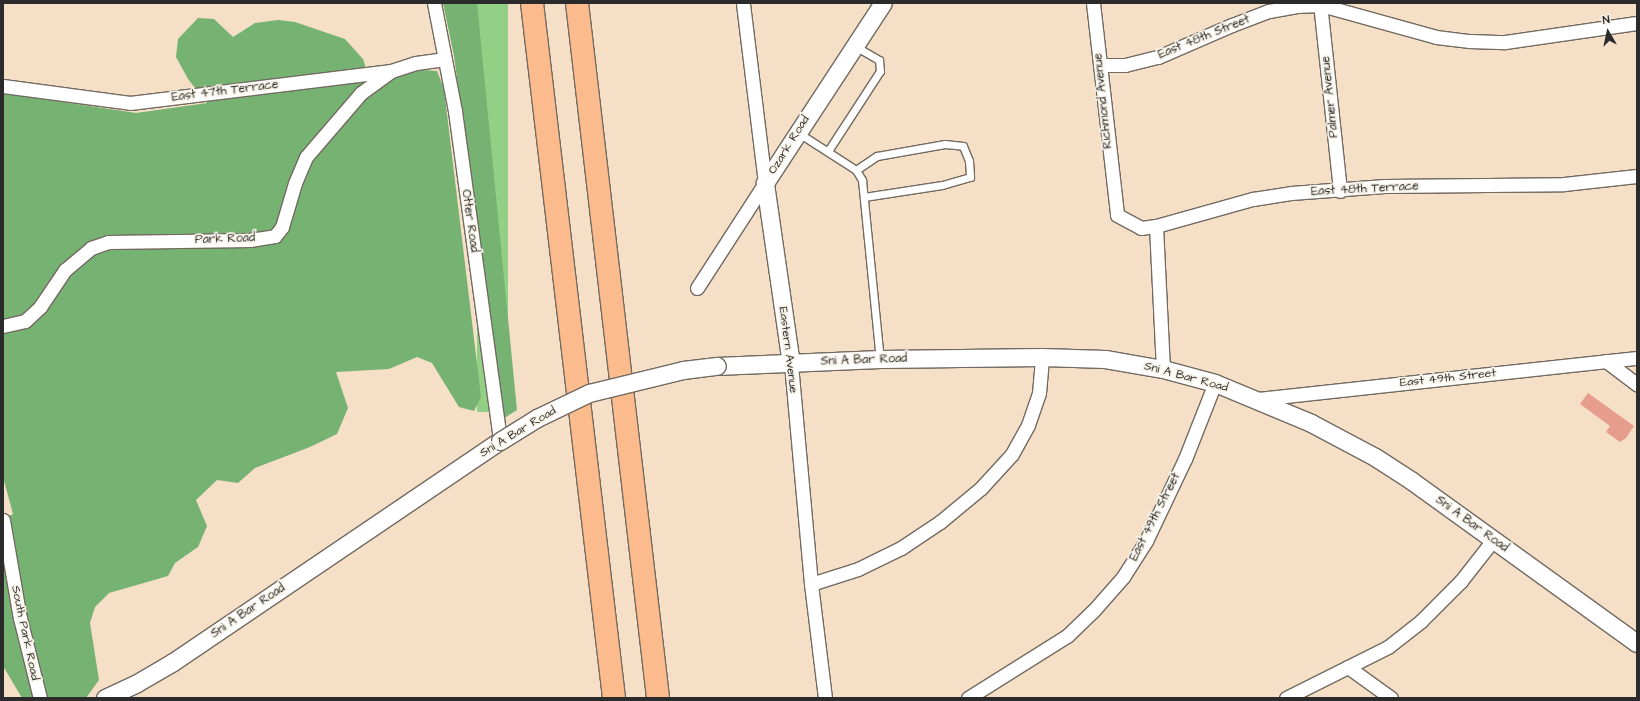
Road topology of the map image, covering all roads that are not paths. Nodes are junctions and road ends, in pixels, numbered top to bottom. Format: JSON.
{"nodes":[{"id":1,"x":434,"y":3,"type":"edge"},
{"id":2,"x":532,"y":3,"type":"edge"},
{"id":3,"x":577,"y":3,"type":"edge"},
{"id":4,"x":743,"y":3,"type":"edge"},
{"id":5,"x":883,"y":3,"type":"edge"},
{"id":6,"x":1093,"y":3,"type":"edge"},
{"id":7,"x":1321,"y":4,"type":"edge"},
{"id":8,"x":1637,"y":24,"type":"edge"},
{"id":9,"x":855,"y":46,"type":"junction"},
{"id":10,"x":445,"y":58,"type":"junction"},
{"id":11,"x":1100,"y":65,"type":"junction"},
{"id":12,"x":391,"y":71,"type":"junction"},
{"id":13,"x":3,"y":86,"type":"edge"},
{"id":14,"x":797,"y":132,"type":"junction"},
{"id":15,"x":828,"y":151,"type":"junction"},
{"id":16,"x":856,"y":170,"type":"junction"},
{"id":17,"x":1637,"y":176,"type":"edge"},
{"id":18,"x":766,"y":183,"type":"junction"},
{"id":19,"x":1340,"y":191,"type":"junction"},
{"id":20,"x":864,"y":197,"type":"junction"},
{"id":21,"x":1114,"y":199,"type":"joint"},
{"id":22,"x":1156,"y":226,"type":"junction"},
{"id":23,"x":697,"y":288,"type":"dead end"},
{"id":24,"x":3,"y":326,"type":"edge"},
{"id":25,"x":1042,"y":357,"type":"junction"},
{"id":26,"x":1637,"y":358,"type":"edge"},
{"id":27,"x":880,"y":359,"type":"junction"},
{"id":28,"x":1606,"y":361,"type":"junction"},
{"id":29,"x":791,"y":364,"type":"junction"},
{"id":30,"x":1163,"y":369,"type":"junction"},
{"id":31,"x":1215,"y":383,"type":"junction"},
{"id":32,"x":1637,"y":384,"type":"edge"},
{"id":33,"x":1258,"y":399,"type":"junction"},
{"id":34,"x":500,"y":441,"type":"junction"},
{"id":35,"x":3,"y":520,"type":"edge"},
{"id":36,"x":1493,"y":540,"type":"junction"},
{"id":37,"x":811,"y":584,"type":"junction"},
{"id":38,"x":1637,"y":643,"type":"edge"},
{"id":39,"x":1348,"y":667,"type":"junction"},
{"id":40,"x":654,"y":668,"type":"junction"},
{"id":41,"x":612,"y":694,"type":"edge"},
{"id":42,"x":40,"y":698,"type":"edge"},
{"id":43,"x":105,"y":698,"type":"edge"},
{"id":44,"x":658,"y":698,"type":"edge"},
{"id":45,"x":664,"y":698,"type":"edge"},
{"id":46,"x":825,"y":698,"type":"edge"},
{"id":47,"x":968,"y":698,"type":"edge"},
{"id":48,"x":1286,"y":698,"type":"edge"},
{"id":49,"x":1391,"y":698,"type":"edge"}],
"edges":[{"from":1,"to":10,"type":"street","name":"Otter Road"},
{"from":2,"to":41,"type":"highway"},
{"from":3,"to":40,"type":"highway"},
{"from":4,"to":18,"type":"street","name":"Eastern Avenue"},
{"from":5,"to":9,"type":"street","name":"Ozark Road"},
{"from":6,"to":11,"type":"street","name":"Richmond Avenue"},
{"from":7,"to":8,"type":"street","name":"East 48th Street"},
{"from":7,"to":11,"type":"street","name":"East 48th Street"},
{"from":7,"to":19,"type":"street","name":"Palmer Avenue"},
{"from":9,"to":14,"type":"street","name":"Ozark Road"},
{"from":9,"to":15,"type":"lane"},
{"from":10,"to":12,"type":"street","name":"East 47th Terrace"},
{"from":10,"to":34,"type":"street","name":"Otter Road"},
{"from":11,"to":21,"type":"street","name":"Richmond Avenue"},
{"from":12,"to":13,"type":"street","name":"East 47th Terrace"},
{"from":12,"to":24,"type":"street","name":"Park Road"},
{"from":14,"to":15,"type":"lane"},
{"from":14,"to":18,"type":"street","name":"Ozark Road"},
{"from":15,"to":16,"type":"lane"},
{"from":16,"to":20,"type":"lane"},
{"from":16,"to":20,"type":"lane"},
{"from":17,"to":19,"type":"street","name":"East 48th Terrace"},
{"from":18,"to":23,"type":"street","name":"Ozark Road"},
{"from":18,"to":29,"type":"street","name":"Eastern Avenue"},
{"from":19,"to":22,"type":"street","name":"East 48th Terrace"},
{"from":20,"to":27,"type":"lane"},
{"from":21,"to":22,"type":"street","name":"East 48th Terrace"},
{"from":22,"to":30,"type":"street"},
{"from":25,"to":27,"type":"street","name":"Sni A Bar Road"},
{"from":25,"to":30,"type":"street","name":"Sni A Bar Road"},
{"from":25,"to":37,"type":"street"},
{"from":26,"to":28,"type":"street","name":"East 49th Street"},
{"from":27,"to":29,"type":"street","name":"Sni A Bar Road"},
{"from":28,"to":32,"type":"street"},
{"from":28,"to":33,"type":"street","name":"East 49th Street"},
{"from":29,"to":34,"type":"street","name":"Sni A Bar Road","bridge":true},
{"from":29,"to":37,"type":"street","name":"Eastern Avenue"},
{"from":30,"to":31,"type":"street","name":"Sni A Bar Road"},
{"from":31,"to":33,"type":"street","name":"Sni A Bar Road"},
{"from":31,"to":47,"type":"street","name":"East 49th Street"},
{"from":33,"to":36,"type":"street","name":"Sni A Bar Road"},
{"from":34,"to":43,"type":"street","name":"Sni A Bar Road"},
{"from":35,"to":42,"type":"street","name":"South Park Road"},
{"from":36,"to":38,"type":"street","name":"Sni A Bar Road"},
{"from":36,"to":39,"type":"street"},
{"from":37,"to":46,"type":"street","name":"Eastern Avenue"},
{"from":39,"to":48,"type":"street"},
{"from":39,"to":49,"type":"street"},
{"from":40,"to":44,"type":"highway"},
{"from":40,"to":45,"type":"highway"}]}
